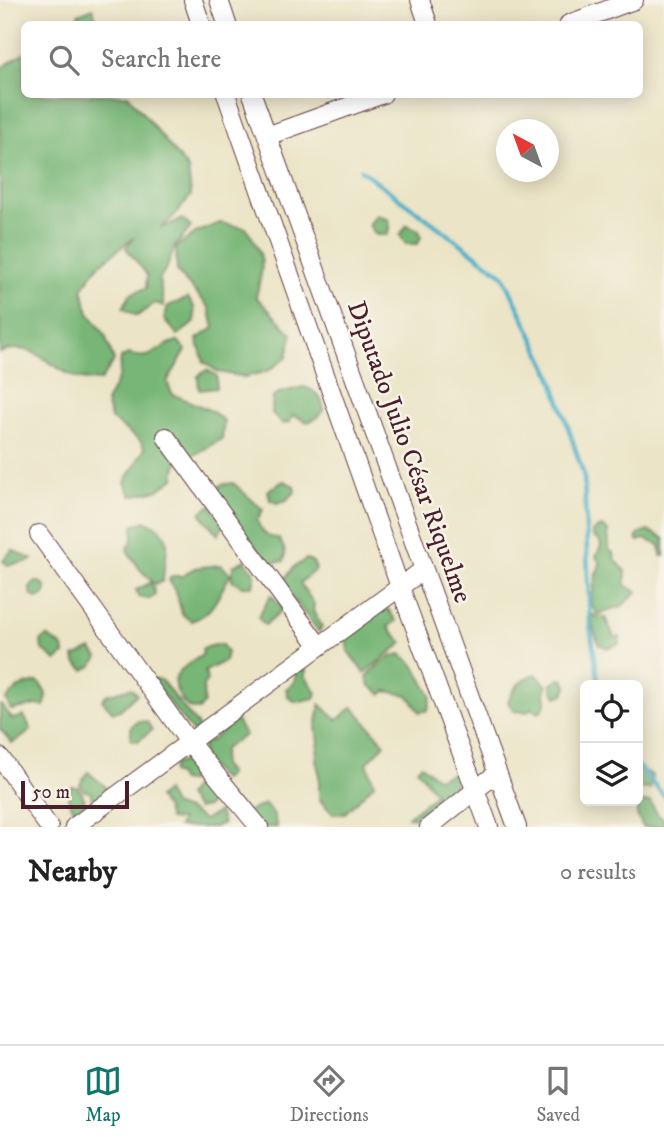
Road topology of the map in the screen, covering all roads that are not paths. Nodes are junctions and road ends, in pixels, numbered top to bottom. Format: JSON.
{"nodes":[{"id":1,"x":193,"y":0,"type":"edge"},
{"id":2,"x":219,"y":0,"type":"edge"},
{"id":3,"x":420,"y":0,"type":"edge"},
{"id":4,"x":634,"y":0,"type":"edge"},
{"id":5,"x":595,"y":7,"type":"edge"},
{"id":6,"x":200,"y":21,"type":"edge"},
{"id":7,"x":227,"y":21,"type":"edge"},
{"id":8,"x":427,"y":21,"type":"edge"},
{"id":9,"x":574,"y":21,"type":"edge"},
{"id":10,"x":227,"y":98,"type":"edge"},
{"id":11,"x":253,"y":98,"type":"edge"},
{"id":12,"x":372,"y":98,"type":"edge"},
{"id":13,"x":267,"y":136,"type":"junction"},
{"id":14,"x":166,"y":437,"type":"dead end"},
{"id":15,"x":39,"y":534,"type":"dead end"},
{"id":16,"x":423,"y":570,"type":"junction"},
{"id":17,"x":400,"y":587,"type":"junction"},
{"id":18,"x":319,"y":646,"type":"junction"},
{"id":19,"x":189,"y":742,"type":"junction"},
{"id":20,"x":0,"y":757,"type":"edge"},
{"id":21,"x":497,"y":773,"type":"junction"},
{"id":22,"x":476,"y":791,"type":"junction"},
{"id":23,"x":49,"y":827,"type":"edge"},
{"id":24,"x":74,"y":827,"type":"edge"},
{"id":25,"x":259,"y":827,"type":"edge"},
{"id":26,"x":429,"y":827,"type":"edge"},
{"id":27,"x":489,"y":827,"type":"edge"},
{"id":28,"x":517,"y":827,"type":"edge"}],
"edges":[{"from":1,"to":6,"type":"street"},
{"from":2,"to":7,"type":"street"},
{"from":3,"to":8,"type":"street"},
{"from":4,"to":5,"type":"street"},
{"from":5,"to":9,"type":"street"},
{"from":10,"to":17,"type":"street","name":"Diputado Julio César Riquelme"},
{"from":11,"to":13,"type":"street","name":"Diputado Julio César Riquelme"},
{"from":12,"to":13,"type":"street"},
{"from":13,"to":16,"type":"street","name":"Diputado Julio César Riquelme"},
{"from":14,"to":18,"type":"street"},
{"from":15,"to":19,"type":"street"},
{"from":16,"to":17,"type":"street"},
{"from":16,"to":21,"type":"street","name":"Diputado Julio César Riquelme"},
{"from":17,"to":18,"type":"street"},
{"from":17,"to":22,"type":"street","name":"Diputado Julio César Riquelme"},
{"from":18,"to":19,"type":"street"},
{"from":19,"to":24,"type":"street"},
{"from":19,"to":25,"type":"street"},
{"from":20,"to":23,"type":"street"},
{"from":21,"to":22,"type":"street"},
{"from":21,"to":28,"type":"street","name":"Diputado Julio César Riquelme"},
{"from":22,"to":26,"type":"street"},
{"from":22,"to":27,"type":"street","name":"Diputado Julio César Riquelme"}]}
